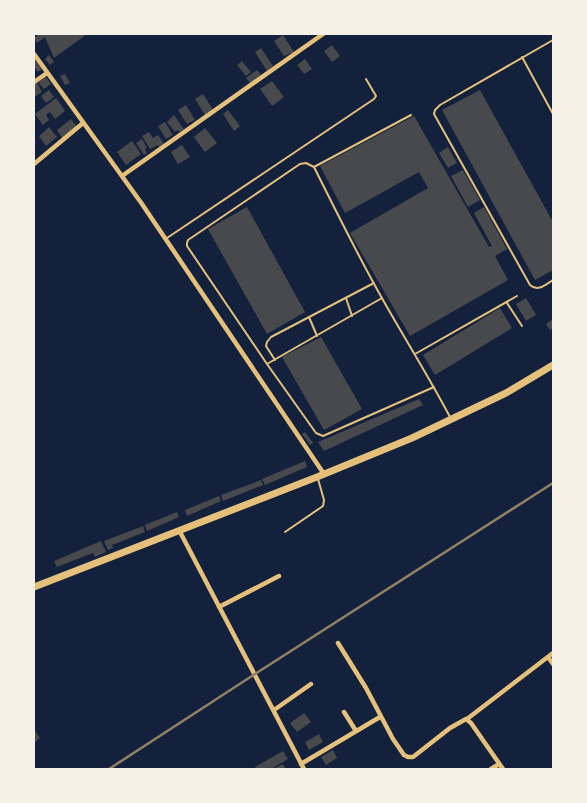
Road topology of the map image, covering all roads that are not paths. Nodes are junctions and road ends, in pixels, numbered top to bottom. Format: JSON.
{"nodes":[{"id":1,"x":322,"y":34,"type":"edge"},
{"id":2,"x":553,"y":40,"type":"edge"},
{"id":3,"x":34,"y":54,"type":"edge"},
{"id":4,"x":522,"y":57,"type":"junction"},
{"id":5,"x":47,"y":73,"type":"junction"},
{"id":6,"x":366,"y":79,"type":"dead end"},
{"id":7,"x":34,"y":82,"type":"edge"},
{"id":8,"x":553,"y":114,"type":"edge"},
{"id":9,"x":410,"y":115,"type":"dead end"},
{"id":10,"x":84,"y":123,"type":"junction"},
{"id":11,"x":34,"y":164,"type":"edge"},
{"id":12,"x":314,"y":167,"type":"junction"},
{"id":13,"x":122,"y":176,"type":"junction"},
{"id":14,"x":165,"y":239,"type":"junction"},
{"id":15,"x":553,"y":280,"type":"edge"},
{"id":16,"x":374,"y":283,"type":"junction"},
{"id":17,"x":517,"y":296,"type":"dead end"},
{"id":18,"x":346,"y":298,"type":"junction"},
{"id":19,"x":382,"y":298,"type":"junction"},
{"id":20,"x":507,"y":303,"type":"junction"},
{"id":21,"x":352,"y":316,"type":"junction"},
{"id":22,"x":310,"y":317,"type":"junction"},
{"id":23,"x":522,"y":326,"type":"dead end"},
{"id":24,"x":317,"y":336,"type":"junction"},
{"id":25,"x":416,"y":354,"type":"junction"},
{"id":26,"x":275,"y":360,"type":"junction"},
{"id":27,"x":268,"y":364,"type":"junction"},
{"id":28,"x":553,"y":365,"type":"edge"},
{"id":29,"x":434,"y":387,"type":"junction"},
{"id":30,"x":451,"y":420,"type":"junction"},
{"id":31,"x":320,"y":476,"type":"junction"},
{"id":32,"x":179,"y":530,"type":"junction"},
{"id":33,"x":285,"y":532,"type":"dead end"},
{"id":34,"x":279,"y":576,"type":"dead end"},
{"id":35,"x":34,"y":588,"type":"edge"},
{"id":36,"x":219,"y":607,"type":"junction"},
{"id":37,"x":338,"y":643,"type":"dead end"},
{"id":38,"x":553,"y":653,"type":"edge"},
{"id":39,"x":548,"y":657,"type":"junction"},
{"id":40,"x":553,"y":664,"type":"edge"},
{"id":41,"x":311,"y":684,"type":"dead end"},
{"id":42,"x":274,"y":710,"type":"junction"},
{"id":43,"x":344,"y":712,"type":"dead end"},
{"id":44,"x":380,"y":717,"type":"junction"},
{"id":45,"x":467,"y":720,"type":"junction"},
{"id":46,"x":356,"y":731,"type":"junction"},
{"id":47,"x":301,"y":764,"type":"junction"},
{"id":48,"x":499,"y":764,"type":"junction"},
{"id":49,"x":304,"y":769,"type":"edge"},
{"id":50,"x":491,"y":769,"type":"edge"},
{"id":51,"x":503,"y":769,"type":"edge"}],
"edges":[{"from":1,"to":13,"type":"street"},
{"from":2,"to":4,"type":"lane"},
{"from":3,"to":5,"type":"street"},
{"from":4,"to":8,"type":"lane"},
{"from":4,"to":15,"type":"lane"},
{"from":5,"to":7,"type":"street"},
{"from":5,"to":10,"type":"street"},
{"from":6,"to":14,"type":"lane"},
{"from":9,"to":12,"type":"lane"},
{"from":10,"to":11,"type":"street"},
{"from":10,"to":13,"type":"street"},
{"from":12,"to":16,"type":"lane"},
{"from":12,"to":27,"type":"lane"},
{"from":13,"to":14,"type":"street"},
{"from":14,"to":31,"type":"street"},
{"from":16,"to":18,"type":"lane"},
{"from":16,"to":19,"type":"lane"},
{"from":17,"to":20,"type":"lane"},
{"from":18,"to":21,"type":"lane"},
{"from":18,"to":22,"type":"lane"},
{"from":19,"to":21,"type":"lane"},
{"from":19,"to":25,"type":"lane"},
{"from":20,"to":23,"type":"lane"},
{"from":20,"to":25,"type":"lane"},
{"from":21,"to":24,"type":"lane"},
{"from":22,"to":24,"type":"lane"},
{"from":22,"to":26,"type":"lane"},
{"from":24,"to":26,"type":"lane"},
{"from":25,"to":29,"type":"lane"},
{"from":26,"to":27,"type":"lane"},
{"from":27,"to":29,"type":"lane"},
{"from":28,"to":30,"type":"highway"},
{"from":29,"to":30,"type":"lane"},
{"from":30,"to":31,"type":"highway"},
{"from":31,"to":32,"type":"highway"},
{"from":31,"to":33,"type":"lane"},
{"from":32,"to":35,"type":"highway"},
{"from":32,"to":36,"type":"street"},
{"from":34,"to":36,"type":"street"},
{"from":36,"to":42,"type":"street"},
{"from":37,"to":44,"type":"street"},
{"from":38,"to":39,"type":"street"},
{"from":39,"to":40,"type":"street"},
{"from":39,"to":45,"type":"street"},
{"from":41,"to":42,"type":"street"},
{"from":42,"to":47,"type":"street"},
{"from":43,"to":46,"type":"street"},
{"from":44,"to":45,"type":"street"},
{"from":44,"to":46,"type":"street"},
{"from":45,"to":48,"type":"street"},
{"from":46,"to":47,"type":"street"},
{"from":47,"to":49,"type":"street"},
{"from":48,"to":50,"type":"street"},
{"from":48,"to":51,"type":"street"}]}
